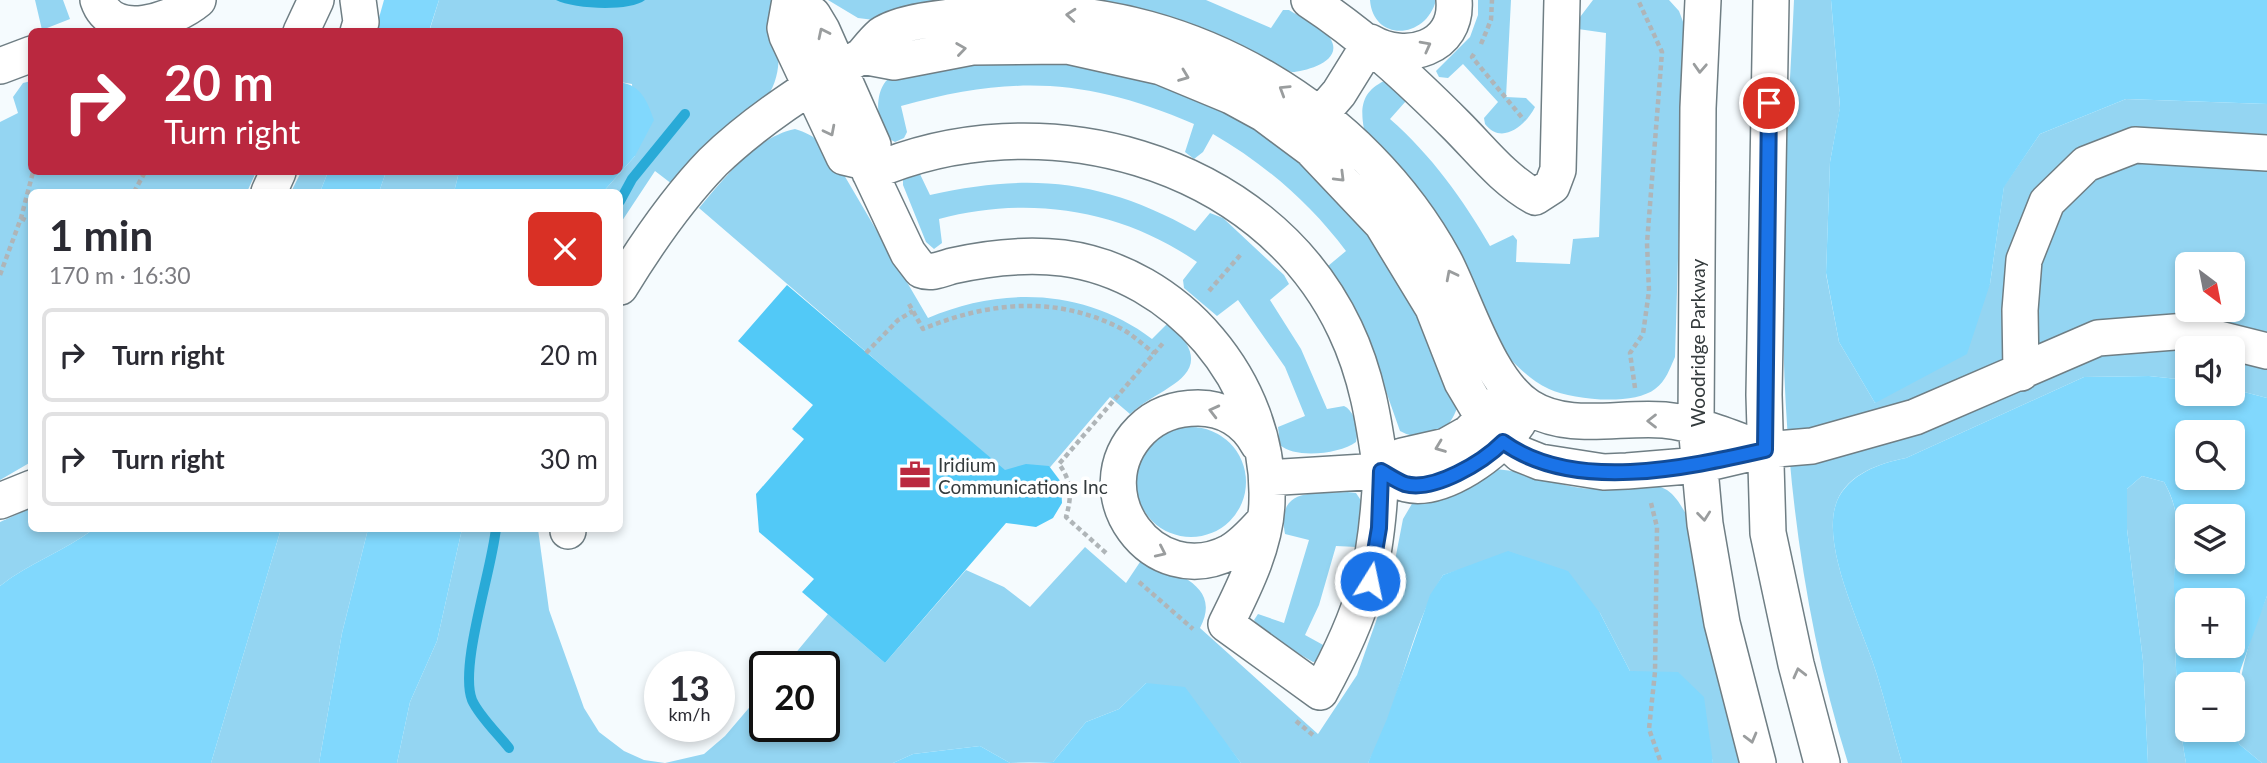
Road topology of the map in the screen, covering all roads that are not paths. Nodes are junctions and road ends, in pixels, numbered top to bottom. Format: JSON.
{"nodes":[{"id":1,"x":198,"y":0,"type":"edge"},
{"id":2,"x":316,"y":0,"type":"edge"},
{"id":3,"x":358,"y":0,"type":"edge"},
{"id":4,"x":792,"y":0,"type":"edge"},
{"id":5,"x":1309,"y":0,"type":"edge"},
{"id":6,"x":1352,"y":0,"type":"edge"},
{"id":7,"x":1454,"y":0,"type":"edge"},
{"id":8,"x":1562,"y":0,"type":"edge"},
{"id":9,"x":1703,"y":0,"type":"edge"},
{"id":10,"x":1771,"y":0,"type":"edge"},
{"id":11,"x":93,"y":13,"type":"edge"},
{"id":12,"x":303,"y":28,"type":"edge"},
{"id":13,"x":359,"y":28,"type":"edge"},
{"id":14,"x":1370,"y":43,"type":"junction"},
{"id":15,"x":28,"y":56,"type":"edge"},
{"id":16,"x":851,"y":62,"type":"junction"},
{"id":17,"x":0,"y":66,"type":"edge"},
{"id":18,"x":810,"y":89,"type":"junction"},
{"id":19,"x":1320,"y":115,"type":"junction"},
{"id":20,"x":2267,"y":153,"type":"edge"},
{"id":21,"x":868,"y":167,"type":"junction"},
{"id":22,"x":623,"y":282,"type":"edge"},
{"id":23,"x":2267,"y":351,"type":"edge"},
{"id":24,"x":2021,"y":373,"type":"junction"},
{"id":25,"x":1519,"y":397,"type":"junction"},
{"id":26,"x":1696,"y":425,"type":"junction"},
{"id":27,"x":1493,"y":430,"type":"junction"},
{"id":28,"x":1765,"y":450,"type":"junction"},
{"id":29,"x":1700,"y":465,"type":"junction"},
{"id":30,"x":1265,"y":466,"type":"junction"},
{"id":31,"x":1381,"y":471,"type":"junction"},
{"id":32,"x":28,"y":490,"type":"edge"},
{"id":33,"x":0,"y":501,"type":"edge"},
{"id":34,"x":1265,"y":520,"type":"junction"},
{"id":35,"x":1758,"y":763,"type":"edge"},
{"id":36,"x":1822,"y":763,"type":"edge"}],
"edges":[{"from":1,"to":11,"type":"street"},
{"from":2,"to":12,"type":"street"},
{"from":3,"to":13,"type":"street"},
{"from":16,"to":4,"type":"street","one_way":true},
{"from":4,"to":18,"type":"street"},
{"from":5,"to":14,"type":"street"},
{"from":6,"to":14,"type":"street"},
{"from":14,"to":7,"type":"street","one_way":true},
{"from":8,"to":14,"type":"street"},
{"from":9,"to":26,"type":"street","name":"Woodridge Parkway","one_way":true},
{"from":10,"to":28,"type":"street"},
{"from":14,"to":19,"type":"street"},
{"from":15,"to":17,"type":"street"},
{"from":16,"to":18,"type":"street"},
{"from":19,"to":16,"type":"street","one_way":true},
{"from":16,"to":21,"type":"street"},
{"from":16,"to":27,"type":"street","one_way":true},
{"from":18,"to":21,"type":"street","one_way":true},
{"from":18,"to":22,"type":"street"},
{"from":25,"to":19,"type":"street","one_way":true},
{"from":20,"to":24,"type":"street"},
{"from":21,"to":30,"type":"street"},
{"from":21,"to":31,"type":"street"},
{"from":23,"to":24,"type":"street"},
{"from":24,"to":28,"type":"street"},
{"from":26,"to":25,"type":"street","one_way":true},
{"from":25,"to":27,"type":"street"},
{"from":26,"to":28,"type":"street"},
{"from":26,"to":29,"type":"street","name":"Woodridge Parkway"},
{"from":27,"to":29,"type":"street"},
{"from":27,"to":31,"type":"street"},
{"from":28,"to":29,"type":"street"},
{"from":36,"to":28,"type":"street","one_way":true},
{"from":29,"to":35,"type":"street","name":"Woodridge Parkway","one_way":true},
{"from":30,"to":31,"type":"street"},
{"from":30,"to":34,"type":"street"},
{"from":30,"to":34,"type":"street","one_way":true},
{"from":31,"to":34,"type":"street"},
{"from":32,"to":33,"type":"street"}]}
